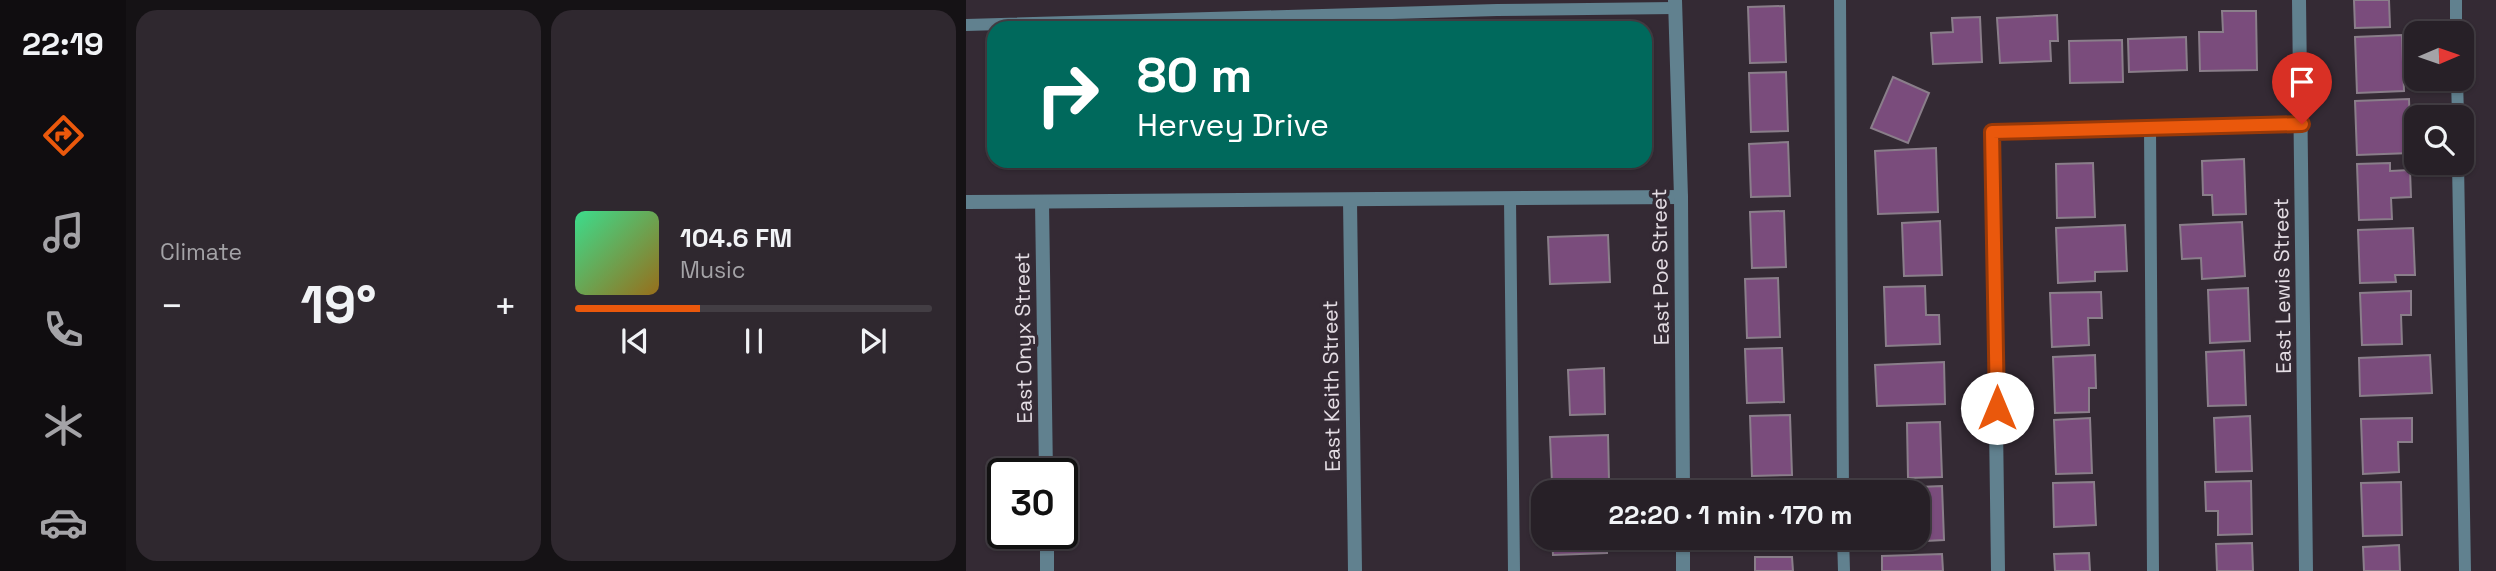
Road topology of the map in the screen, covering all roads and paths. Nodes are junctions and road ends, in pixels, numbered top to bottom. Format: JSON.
{"nodes":[{"id":1,"x":1840,"y":0,"type":"edge"},
{"id":2,"x":2299,"y":0,"type":"edge"},
{"id":3,"x":2456,"y":0,"type":"edge"},
{"id":4,"x":1675,"y":4,"type":"edge"},
{"id":5,"x":1108,"y":21,"type":"edge"},
{"id":6,"x":2456,"y":21,"type":"edge"},
{"id":7,"x":987,"y":24,"type":"edge"},
{"id":8,"x":966,"y":25,"type":"edge"},
{"id":9,"x":2302,"y":124,"type":"junction"},
{"id":10,"x":2150,"y":128,"type":"junction"},
{"id":11,"x":2458,"y":175,"type":"edge"},
{"id":12,"x":1681,"y":197,"type":"junction"},
{"id":13,"x":1510,"y":199,"type":"junction"},
{"id":14,"x":1350,"y":200,"type":"junction"},
{"id":15,"x":966,"y":202,"type":"edge"},
{"id":16,"x":1042,"y":202,"type":"junction"},
{"id":17,"x":1046,"y":458,"type":"edge"},
{"id":18,"x":1683,"y":480,"type":"edge"},
{"id":19,"x":1843,"y":480,"type":"edge"},
{"id":20,"x":1047,"y":549,"type":"edge"},
{"id":21,"x":1683,"y":550,"type":"edge"},
{"id":22,"x":1843,"y":550,"type":"edge"},
{"id":23,"x":1047,"y":571,"type":"edge"},
{"id":24,"x":1355,"y":571,"type":"edge"},
{"id":25,"x":1514,"y":571,"type":"edge"},
{"id":26,"x":1683,"y":571,"type":"edge"},
{"id":27,"x":1844,"y":571,"type":"edge"},
{"id":28,"x":1998,"y":571,"type":"edge"},
{"id":29,"x":2153,"y":571,"type":"edge"},
{"id":30,"x":2306,"y":571,"type":"edge"},
{"id":31,"x":2465,"y":571,"type":"edge"}],
"edges":[{"from":1,"to":19,"type":"lane"},
{"from":2,"to":9,"type":"street","name":"East Lewis Street"},
{"from":3,"to":6,"type":"lane"},
{"from":4,"to":5,"type":"lane"},
{"from":4,"to":12,"type":"street","name":"East Poe Street"},
{"from":7,"to":8,"type":"lane"},
{"from":9,"to":10,"type":"street"},
{"from":9,"to":30,"type":"street","name":"East Lewis Street"},
{"from":10,"to":28,"type":"street"},
{"from":10,"to":29,"type":"lane"},
{"from":11,"to":31,"type":"lane"},
{"from":12,"to":13,"type":"street"},
{"from":12,"to":18,"type":"street","name":"East Poe Street"},
{"from":13,"to":14,"type":"street"},
{"from":13,"to":25,"type":"lane"},
{"from":14,"to":16,"type":"street"},
{"from":14,"to":24,"type":"street","name":"East Keith Street"},
{"from":15,"to":16,"type":"street"},
{"from":16,"to":17,"type":"street","name":"East Onyx Street"},
{"from":20,"to":23,"type":"street"},
{"from":21,"to":26,"type":"street"},
{"from":22,"to":27,"type":"lane"}]}
